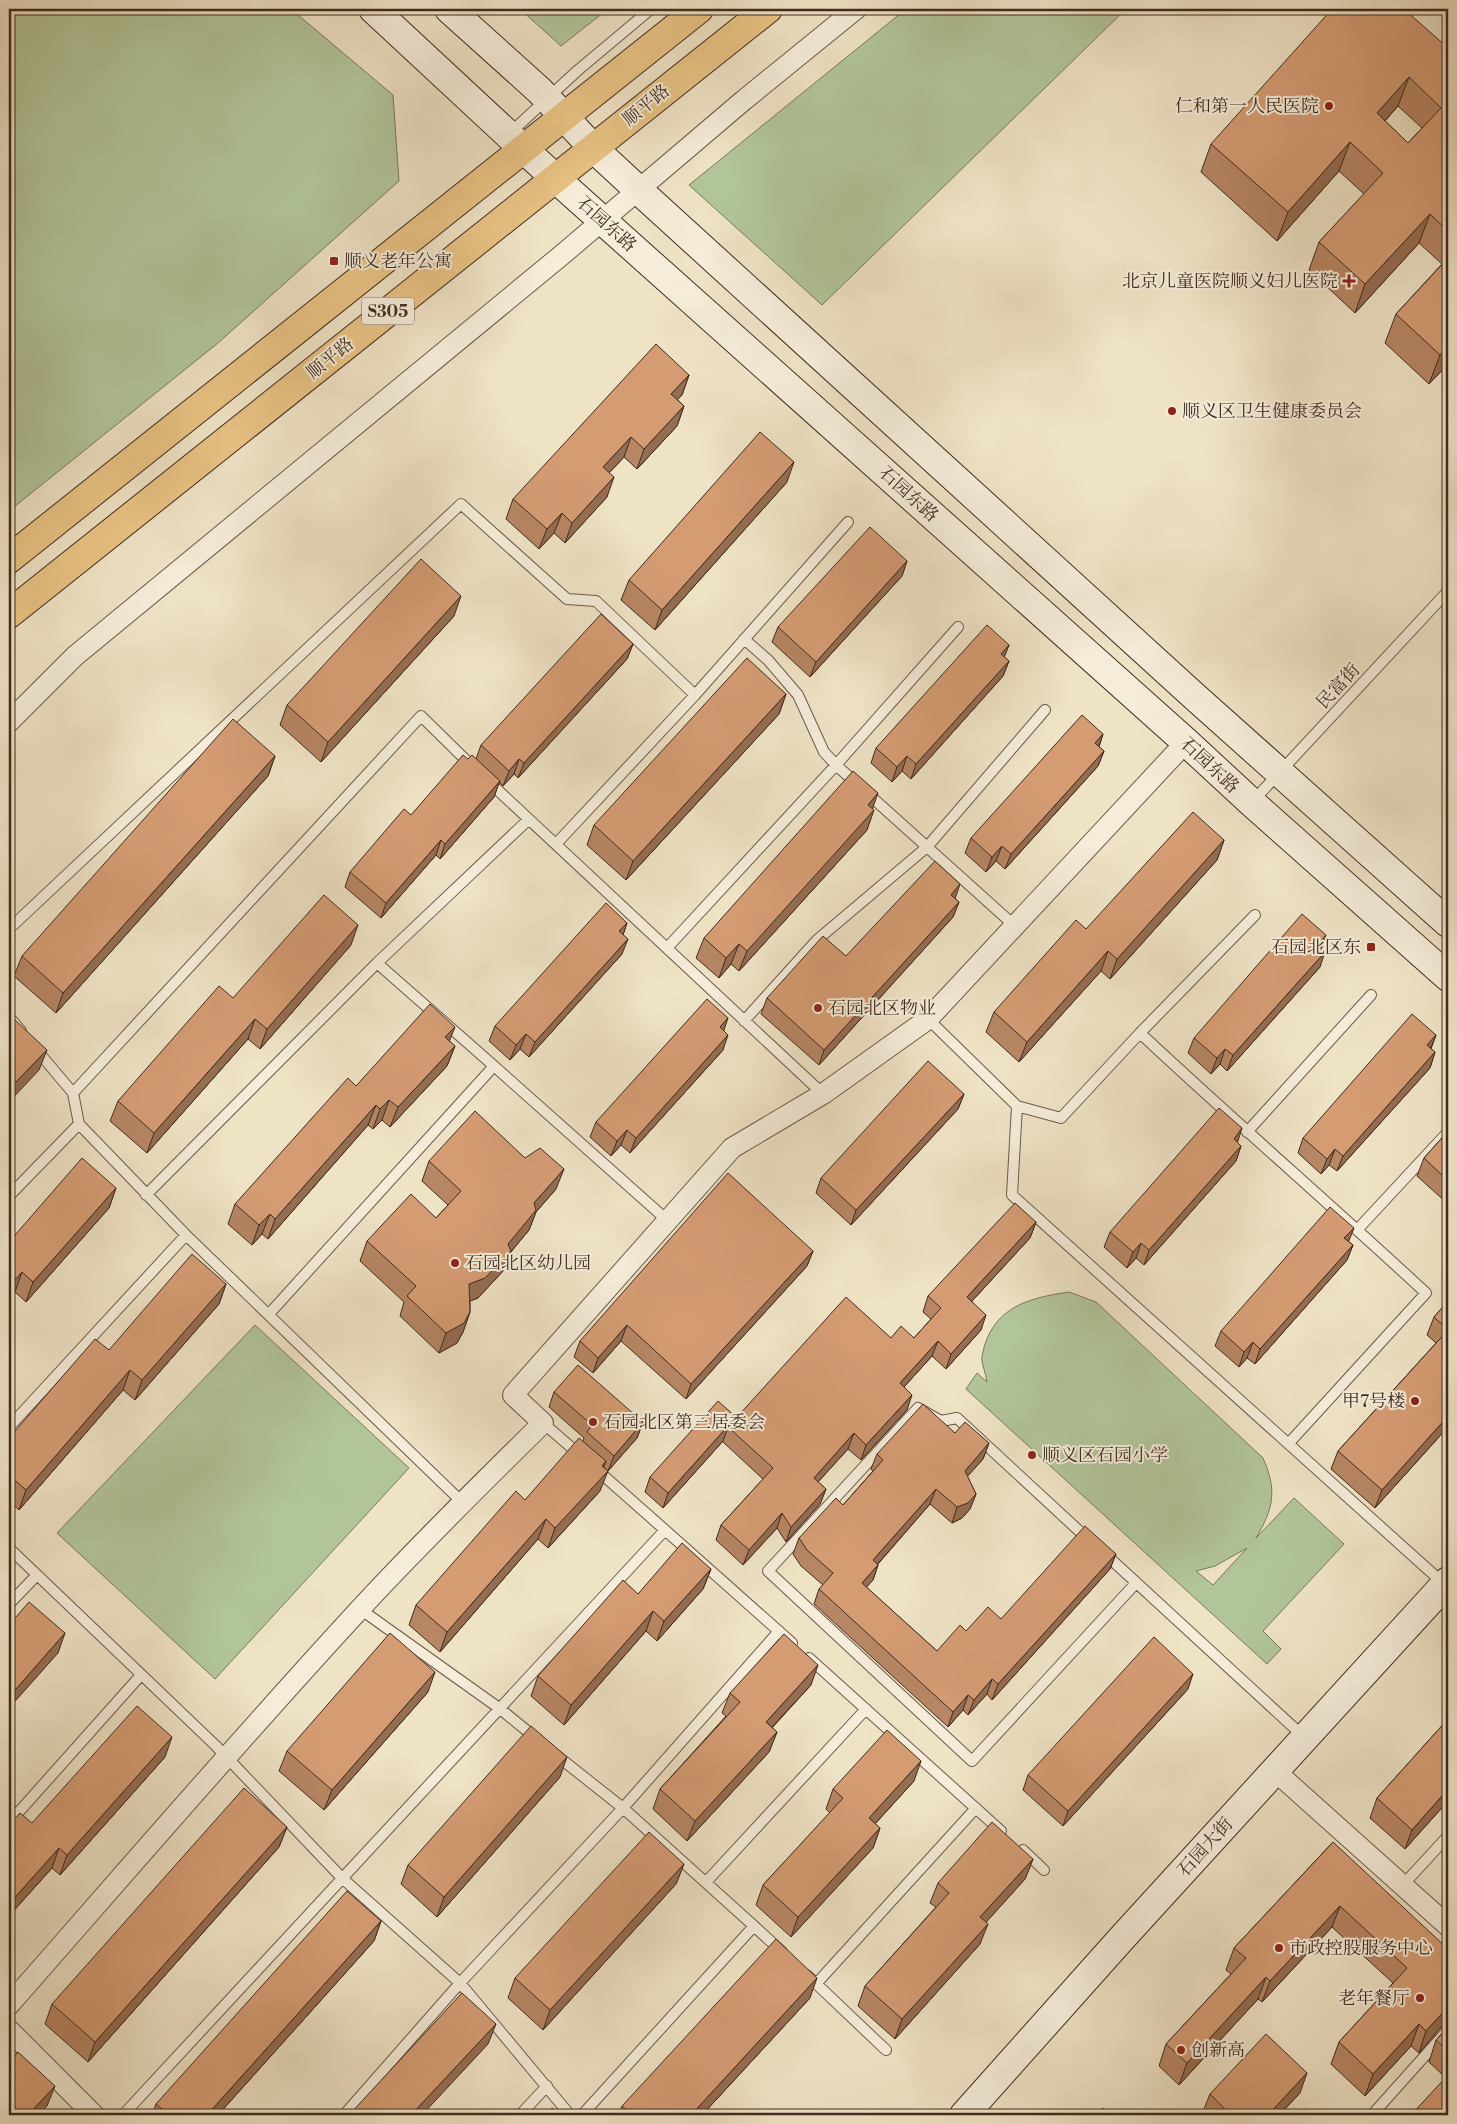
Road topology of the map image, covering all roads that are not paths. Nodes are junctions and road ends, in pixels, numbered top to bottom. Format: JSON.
{"nodes":[{"id":1,"x":372,"y":9,"type":"edge"},
{"id":2,"x":449,"y":9,"type":"edge"},
{"id":3,"x":652,"y":9,"type":"edge"},
{"id":4,"x":700,"y":9,"type":"edge"},
{"id":5,"x":768,"y":9,"type":"edge"},
{"id":6,"x":856,"y":9,"type":"edge"},
{"id":7,"x":556,"y":108,"type":"junction"},
{"id":8,"x":516,"y":142,"type":"junction"},
{"id":9,"x":594,"y":148,"type":"junction"},
{"id":10,"x":556,"y":179,"type":"junction"},
{"id":11,"x":639,"y":190,"type":"junction"},
{"id":12,"x":603,"y":220,"type":"junction"},
{"id":13,"x":848,"y":522,"type":"dead end"},
{"id":14,"x":9,"y":559,"type":"edge"},
{"id":15,"x":1448,"y":591,"type":"edge"},
{"id":16,"x":9,"y":614,"type":"edge"},
{"id":17,"x":958,"y":627,"type":"dead end"},
{"id":18,"x":744,"y":639,"type":"junction"},
{"id":19,"x":695,"y":695,"type":"junction"},
{"id":20,"x":1045,"y":710,"type":"dead end"},
{"id":21,"x":9,"y":722,"type":"edge"},
{"id":22,"x":1186,"y":742,"type":"junction"},
{"id":23,"x":836,"y":765,"type":"junction"},
{"id":24,"x":1279,"y":774,"type":"junction"},
{"id":25,"x":1252,"y":803,"type":"junction"},
{"id":26,"x":528,"y":820,"type":"junction"},
{"id":27,"x":556,"y":844,"type":"junction"},
{"id":28,"x":927,"y":847,"type":"junction"},
{"id":29,"x":1255,"y":916,"type":"dead end"},
{"id":30,"x":1448,"y":923,"type":"edge"},
{"id":31,"x":1016,"y":927,"type":"junction"},
{"id":32,"x":9,"y":929,"type":"edge"},
{"id":33,"x":667,"y":948,"type":"junction"},
{"id":34,"x":377,"y":964,"type":"junction"},
{"id":35,"x":1448,"y":977,"type":"edge"},
{"id":36,"x":1371,"y":995,"type":"dead end"},
{"id":37,"x":9,"y":1017,"type":"edge"},
{"id":38,"x":928,"y":1019,"type":"junction"},
{"id":39,"x":744,"y":1020,"type":"junction"},
{"id":40,"x":1140,"y":1033,"type":"junction"},
{"id":41,"x":494,"y":1066,"type":"junction"},
{"id":42,"x":73,"y":1093,"type":"junction"},
{"id":43,"x":824,"y":1094,"type":"junction"},
{"id":44,"x":1018,"y":1106,"type":"junction"},
{"id":45,"x":79,"y":1124,"type":"junction"},
{"id":46,"x":1247,"y":1132,"type":"junction"},
{"id":47,"x":1448,"y":1132,"type":"edge"},
{"id":48,"x":146,"y":1195,"type":"junction"},
{"id":49,"x":9,"y":1196,"type":"edge"},
{"id":50,"x":668,"y":1221,"type":"junction"},
{"id":51,"x":1358,"y":1230,"type":"junction"},
{"id":52,"x":186,"y":1235,"type":"junction"},
{"id":53,"x":269,"y":1314,"type":"junction"},
{"id":54,"x":543,"y":1423,"type":"junction"},
{"id":55,"x":9,"y":1427,"type":"edge"},
{"id":56,"x":1289,"y":1443,"type":"junction"},
{"id":57,"x":462,"y":1502,"type":"junction"},
{"id":58,"x":665,"y":1530,"type":"junction"},
{"id":59,"x":9,"y":1548,"type":"edge"},
{"id":60,"x":37,"y":1575,"type":"junction"},
{"id":61,"x":1136,"y":1583,"type":"junction"},
{"id":62,"x":1446,"y":1583,"type":"edge"},
{"id":63,"x":9,"y":1604,"type":"edge"},
{"id":64,"x":360,"y":1609,"type":"junction"},
{"id":65,"x":779,"y":1631,"type":"junction"},
{"id":66,"x":141,"y":1675,"type":"junction"},
{"id":67,"x":499,"y":1708,"type":"junction"},
{"id":68,"x":866,"y":1709,"type":"junction"},
{"id":69,"x":1305,"y":1738,"type":"junction"},
{"id":70,"x":226,"y":1757,"type":"junction"},
{"id":71,"x":1275,"y":1771,"type":"junction"},
{"id":72,"x":623,"y":1808,"type":"junction"},
{"id":73,"x":976,"y":1808,"type":"junction"},
{"id":74,"x":9,"y":1823,"type":"edge"},
{"id":75,"x":1448,"y":1836,"type":"edge"},
{"id":76,"x":1044,"y":1870,"type":"dead end"},
{"id":77,"x":342,"y":1878,"type":"junction"},
{"id":78,"x":707,"y":1881,"type":"junction"},
{"id":79,"x":1403,"y":1885,"type":"junction"},
{"id":80,"x":754,"y":1926,"type":"junction"},
{"id":81,"x":1448,"y":1926,"type":"edge"},
{"id":82,"x":788,"y":1958,"type":"edge"},
{"id":83,"x":802,"y":1971,"type":"edge"},
{"id":84,"x":460,"y":1983,"type":"junction"},
{"id":85,"x":816,"y":1984,"type":"junction"},
{"id":86,"x":9,"y":2005,"type":"edge"},
{"id":87,"x":9,"y":2030,"type":"edge"},
{"id":88,"x":1448,"y":2030,"type":"edge"},
{"id":89,"x":886,"y":2050,"type":"dead end"},
{"id":90,"x":547,"y":2086,"type":"junction"},
{"id":91,"x":94,"y":2115,"type":"edge"},
{"id":92,"x":123,"y":2115,"type":"edge"},
{"id":93,"x":344,"y":2115,"type":"edge"},
{"id":94,"x":520,"y":2115,"type":"edge"},
{"id":95,"x":570,"y":2115,"type":"edge"},
{"id":96,"x":582,"y":2115,"type":"edge"},
{"id":97,"x":964,"y":2115,"type":"edge"},
{"id":98,"x":1372,"y":2115,"type":"edge"}],
"edges":[{"from":1,"to":8,"type":"main road","name":"石园东路"},
{"from":2,"to":7,"type":"main road"},
{"from":3,"to":7,"type":"lane"},
{"from":4,"to":7,"type":"main road","number":"S305"},
{"from":5,"to":9,"type":"main road","name":"顺平路","number":"S305"},
{"from":6,"to":11,"type":"street"},
{"from":7,"to":8,"type":"main road","number":"S305"},
{"from":7,"to":9,"type":"main road"},
{"from":8,"to":10,"type":"main road","name":"石园东路"},
{"from":8,"to":14,"type":"main road","number":"S305"},
{"from":9,"to":10,"type":"main road","name":"顺平路","number":"S305"},
{"from":9,"to":11,"type":"main road"},
{"from":10,"to":12,"type":"main road","name":"石园东路"},
{"from":10,"to":16,"type":"main road","name":"顺平路","number":"S305"},
{"from":11,"to":12,"type":"street"},
{"from":11,"to":24,"type":"main road"},
{"from":12,"to":21,"type":"street"},
{"from":12,"to":22,"type":"main road","name":"石园东路"},
{"from":13,"to":18,"type":"lane"},
{"from":15,"to":24,"type":"lane","name":"民富街"},
{"from":17,"to":23,"type":"lane"},
{"from":18,"to":19,"type":"lane"},
{"from":18,"to":23,"type":"lane"},
{"from":19,"to":27,"type":"lane"},
{"from":19,"to":32,"type":"lane"},
{"from":20,"to":28,"type":"lane"},
{"from":22,"to":25,"type":"main road","name":"石园东路"},
{"from":22,"to":31,"type":"street"},
{"from":23,"to":28,"type":"lane"},
{"from":23,"to":33,"type":"lane"},
{"from":24,"to":25,"type":"lane","name":"民富街"},
{"from":24,"to":30,"type":"main road"},
{"from":25,"to":35,"type":"main road","name":"石园东路"},
{"from":26,"to":27,"type":"lane"},
{"from":26,"to":34,"type":"lane"},
{"from":26,"to":42,"type":"lane"},
{"from":27,"to":33,"type":"lane"},
{"from":28,"to":31,"type":"lane"},
{"from":28,"to":39,"type":"lane"},
{"from":29,"to":40,"type":"lane"},
{"from":31,"to":38,"type":"street"},
{"from":33,"to":39,"type":"lane"},
{"from":34,"to":41,"type":"lane"},
{"from":34,"to":48,"type":"lane"},
{"from":36,"to":46,"type":"lane"},
{"from":37,"to":42,"type":"lane"},
{"from":38,"to":43,"type":"street"},
{"from":38,"to":44,"type":"lane"},
{"from":39,"to":43,"type":"lane"},
{"from":40,"to":44,"type":"lane"},
{"from":40,"to":46,"type":"lane"},
{"from":41,"to":50,"type":"lane"},
{"from":41,"to":53,"type":"lane"},
{"from":42,"to":45,"type":"lane"},
{"from":43,"to":50,"type":"street"},
{"from":44,"to":56,"type":"lane"},
{"from":45,"to":48,"type":"lane"},
{"from":45,"to":49,"type":"lane"},
{"from":46,"to":51,"type":"lane"},
{"from":47,"to":51,"type":"lane"},
{"from":48,"to":52,"type":"lane"},
{"from":50,"to":54,"type":"street"},
{"from":51,"to":56,"type":"lane"},
{"from":52,"to":53,"type":"lane"},
{"from":52,"to":55,"type":"lane"},
{"from":53,"to":57,"type":"lane"},
{"from":54,"to":57,"type":"street"},
{"from":54,"to":58,"type":"lane"},
{"from":56,"to":62,"type":"lane"},
{"from":57,"to":64,"type":"street"},
{"from":58,"to":65,"type":"lane"},
{"from":58,"to":67,"type":"lane"},
{"from":59,"to":60,"type":"lane"},
{"from":60,"to":63,"type":"lane"},
{"from":60,"to":66,"type":"lane"},
{"from":61,"to":61,"type":"lane"},
{"from":61,"to":69,"type":"lane"},
{"from":62,"to":69,"type":"main road","name":"石园大街"},
{"from":64,"to":67,"type":"lane"},
{"from":64,"to":70,"type":"street"},
{"from":65,"to":68,"type":"lane"},
{"from":65,"to":72,"type":"lane"},
{"from":66,"to":70,"type":"lane"},
{"from":66,"to":74,"type":"lane"},
{"from":67,"to":72,"type":"lane"},
{"from":67,"to":77,"type":"lane"},
{"from":68,"to":73,"type":"lane"},
{"from":68,"to":78,"type":"lane"},
{"from":69,"to":71,"type":"main road","name":"石园大街"},
{"from":70,"to":77,"type":"lane"},
{"from":70,"to":86,"type":"street"},
{"from":71,"to":79,"type":"street"},
{"from":71,"to":97,"type":"main road","name":"石园大街"},
{"from":72,"to":78,"type":"lane"},
{"from":72,"to":84,"type":"lane"},
{"from":73,"to":76,"type":"lane"},
{"from":73,"to":85,"type":"lane"},
{"from":75,"to":79,"type":"lane"},
{"from":77,"to":84,"type":"lane"},
{"from":77,"to":92,"type":"lane"},
{"from":78,"to":80,"type":"lane"},
{"from":79,"to":81,"type":"street"},
{"from":80,"to":82,"type":"lane"},
{"from":80,"to":96,"type":"lane"},
{"from":83,"to":85,"type":"lane"},
{"from":84,"to":90,"type":"lane"},
{"from":84,"to":93,"type":"lane"},
{"from":85,"to":89,"type":"lane"},
{"from":87,"to":91,"type":"street"},
{"from":88,"to":98,"type":"lane"},
{"from":90,"to":94,"type":"lane"},
{"from":90,"to":95,"type":"lane"}]}
